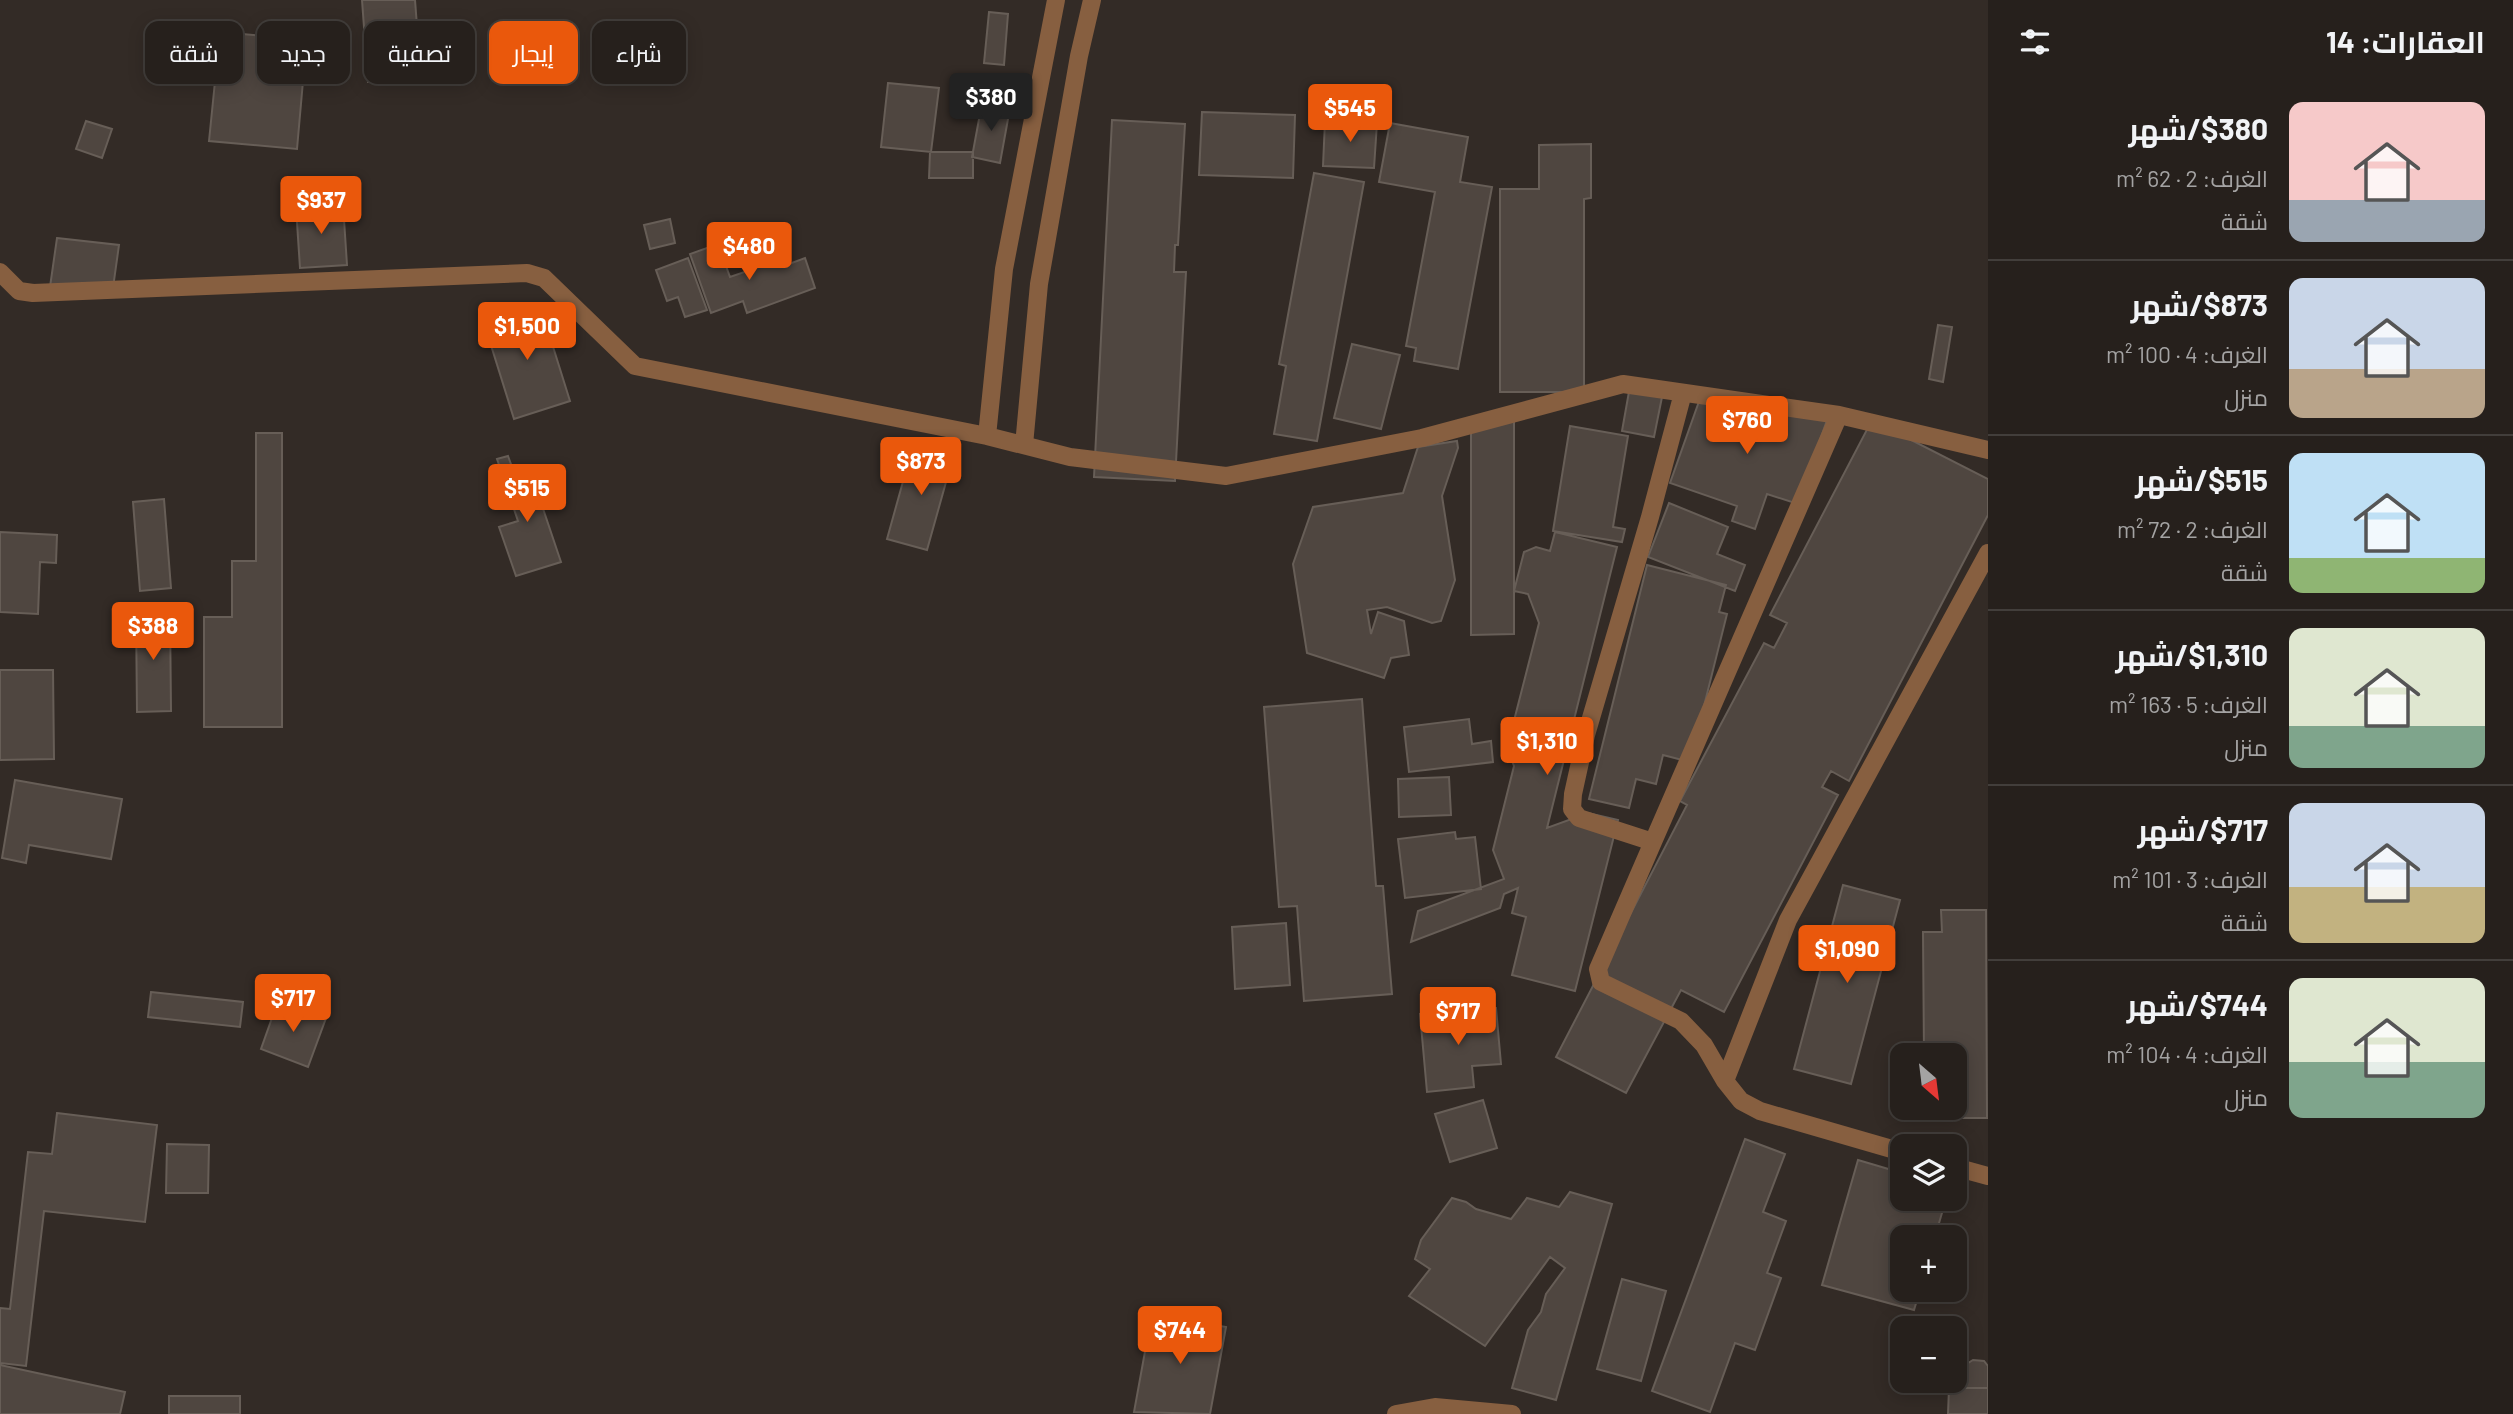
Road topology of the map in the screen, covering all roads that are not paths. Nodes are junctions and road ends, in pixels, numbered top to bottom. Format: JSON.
{"nodes":[{"id":1,"x":1056,"y":0,"type":"edge"},
{"id":2,"x":1092,"y":0,"type":"edge"},
{"id":3,"x":0,"y":272,"type":"edge"},
{"id":4,"x":1683,"y":393,"type":"junction"},
{"id":5,"x":1839,"y":415,"type":"junction"},
{"id":6,"x":987,"y":436,"type":"junction"},
{"id":7,"x":1024,"y":445,"type":"junction"},
{"id":8,"x":1988,"y":450,"type":"edge"},
{"id":9,"x":1988,"y":552,"type":"edge"},
{"id":10,"x":1653,"y":842,"type":"junction"},
{"id":11,"x":1725,"y":1081,"type":"junction"},
{"id":12,"x":1890,"y":1149,"type":"edge"},
{"id":13,"x":1967,"y":1171,"type":"edge"},
{"id":14,"x":1988,"y":1177,"type":"edge"},
{"id":15,"x":1396,"y":1414,"type":"edge"},
{"id":16,"x":1512,"y":1414,"type":"edge"}],
"edges":[{"from":1,"to":6,"type":"street"},
{"from":2,"to":7,"type":"street"},
{"from":3,"to":6,"type":"street"},
{"from":4,"to":5,"type":"street"},
{"from":4,"to":7,"type":"street"},
{"from":4,"to":10,"type":"street"},
{"from":5,"to":8,"type":"street"},
{"from":5,"to":10,"type":"street"},
{"from":6,"to":7,"type":"street"},
{"from":9,"to":11,"type":"street"},
{"from":10,"to":11,"type":"street"},
{"from":11,"to":12,"type":"street"},
{"from":13,"to":14,"type":"street"},
{"from":15,"to":16,"type":"street"}]}
